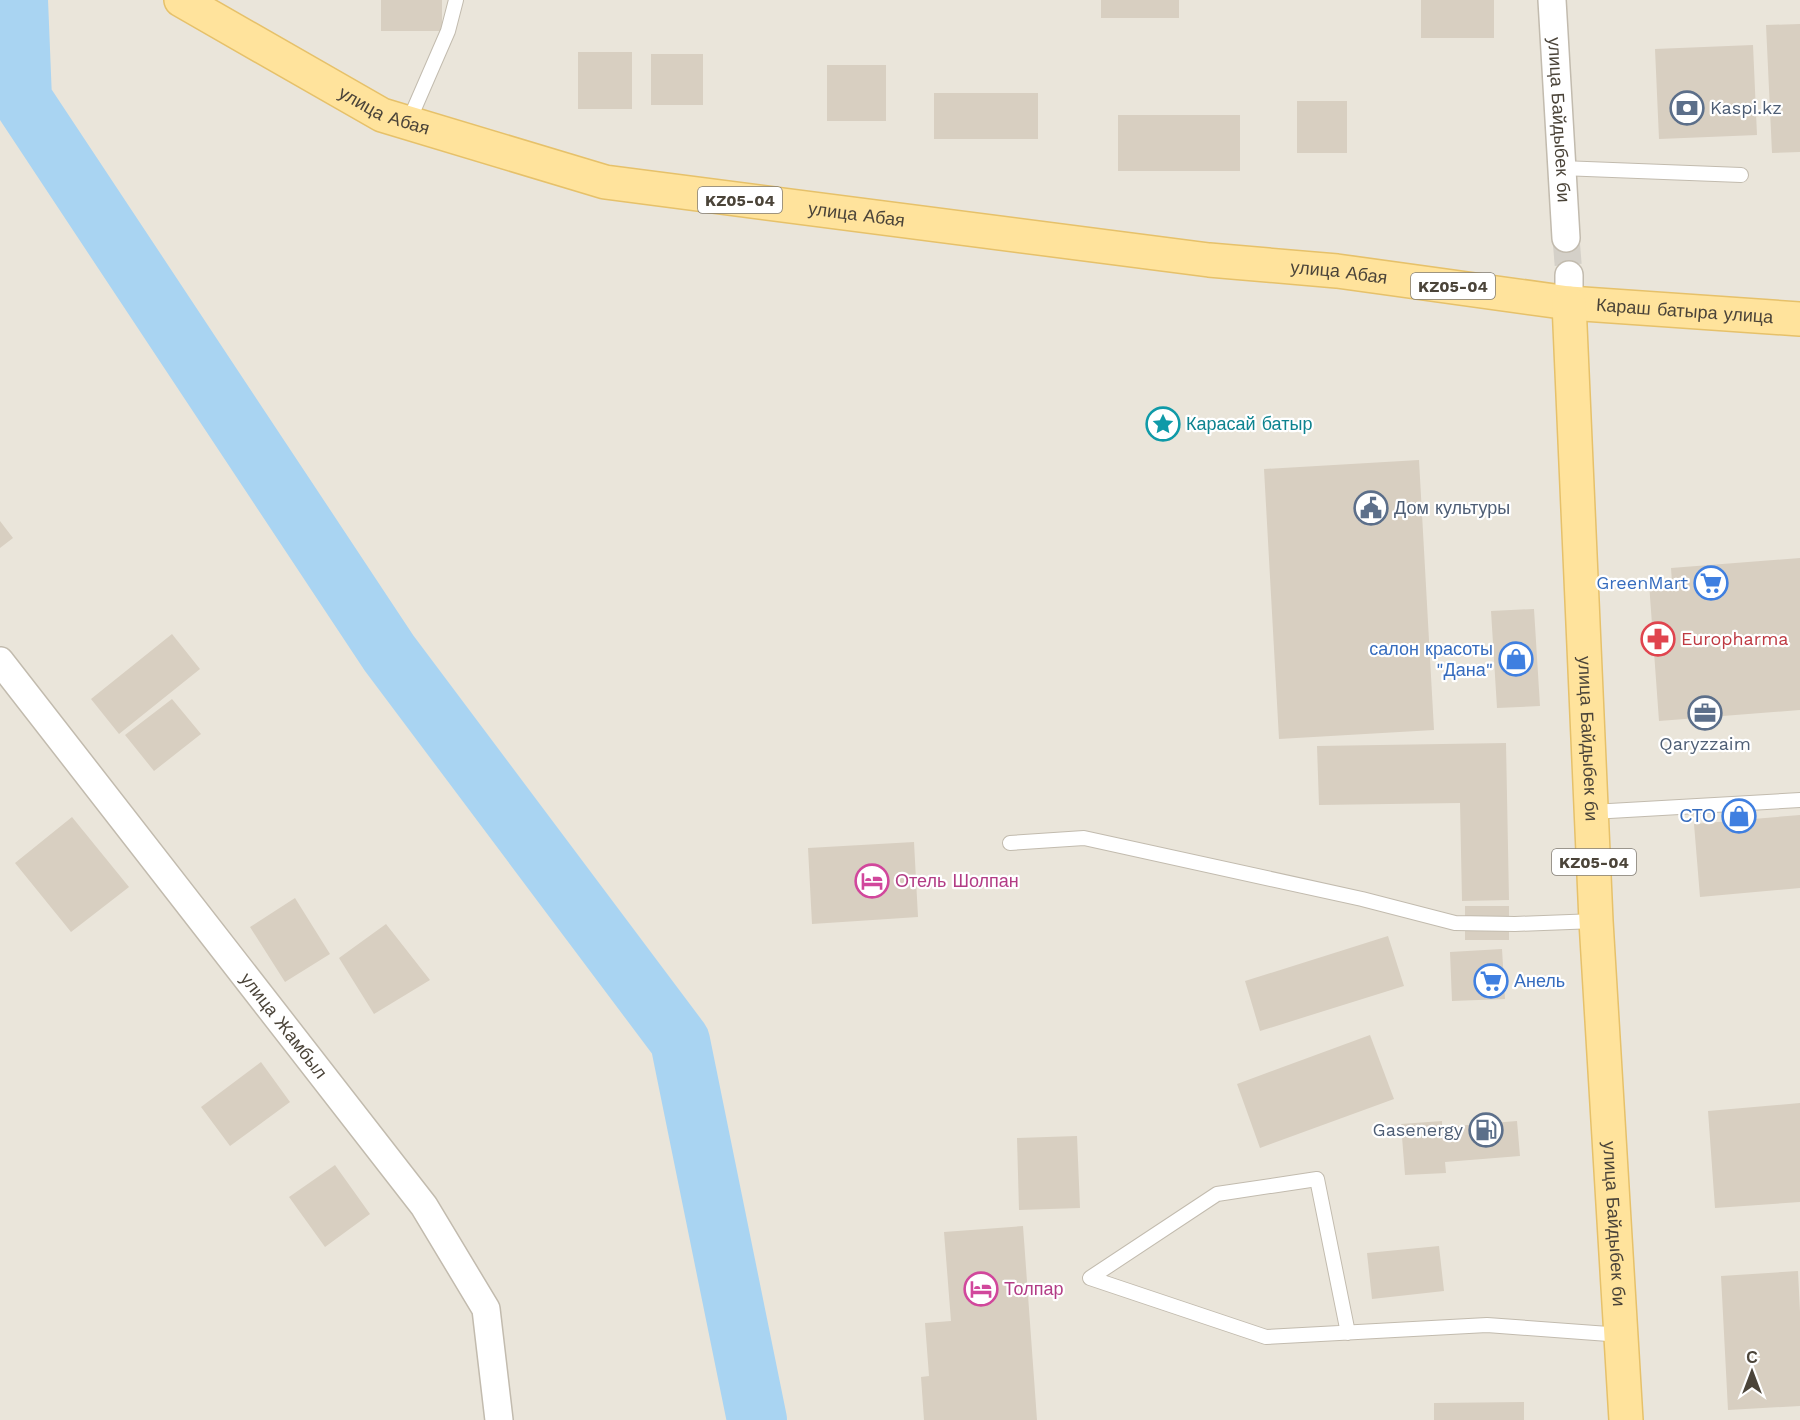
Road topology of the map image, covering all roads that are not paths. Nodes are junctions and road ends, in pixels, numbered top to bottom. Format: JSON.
{"nodes":[{"id":1,"x":181,"y":0,"type":"edge"},
{"id":2,"x":456,"y":0,"type":"edge"},
{"id":3,"x":1552,"y":0,"type":"edge"},
{"id":4,"x":408,"y":123,"type":"junction"},
{"id":5,"x":1561,"y":168,"type":"junction"},
{"id":6,"x":1741,"y":175,"type":"dead end"},
{"id":7,"x":1566,"y":238,"type":"tunnel mouth"},
{"id":8,"x":1569,"y":289,"type":"junction"},
{"id":9,"x":1800,"y":320,"type":"edge"},
{"id":10,"x":0,"y":661,"type":"edge"},
{"id":11,"x":1800,"y":800,"type":"edge"},
{"id":12,"x":1592,"y":812,"type":"junction"},
{"id":13,"x":1010,"y":843,"type":"dead end"},
{"id":14,"x":1596,"y":921,"type":"junction"},
{"id":15,"x":1348,"y":1333,"type":"junction"},
{"id":16,"x":1622,"y":1335,"type":"junction"},
{"id":17,"x":499,"y":1420,"type":"edge"},
{"id":18,"x":1626,"y":1420,"type":"edge"}],
"edges":[{"from":1,"to":4,"type":"main road","name":"улица Абая","number":"KZ05-04"},
{"from":2,"to":4,"type":"lane"},
{"from":3,"to":5,"type":"street","name":"улица Байдыбек би"},
{"from":4,"to":8,"type":"main road","name":"улица Абая","number":"KZ05-04"},
{"from":5,"to":6,"type":"lane"},
{"from":5,"to":7,"type":"street","name":"улица Байдыбек би"},
{"from":8,"to":9,"type":"main road","name":"Караш батыра улица","number":"KZ05-04"},
{"from":8,"to":12,"type":"main road","name":"улица Байдыбек би","number":"KZ05-04"},
{"from":10,"to":17,"type":"street","name":"улица Жамбыл"},
{"from":11,"to":12,"type":"lane"},
{"from":12,"to":14,"type":"main road","name":"улица Байдыбек би","number":"KZ05-04"},
{"from":13,"to":14,"type":"lane"},
{"from":14,"to":16,"type":"main road","name":"улица Байдыбек би","number":"KZ05-04"},
{"from":15,"to":15,"type":"lane"},
{"from":15,"to":16,"type":"lane"},
{"from":16,"to":18,"type":"main road","name":"улица Байдыбек би","number":"KZ05-04"}]}
